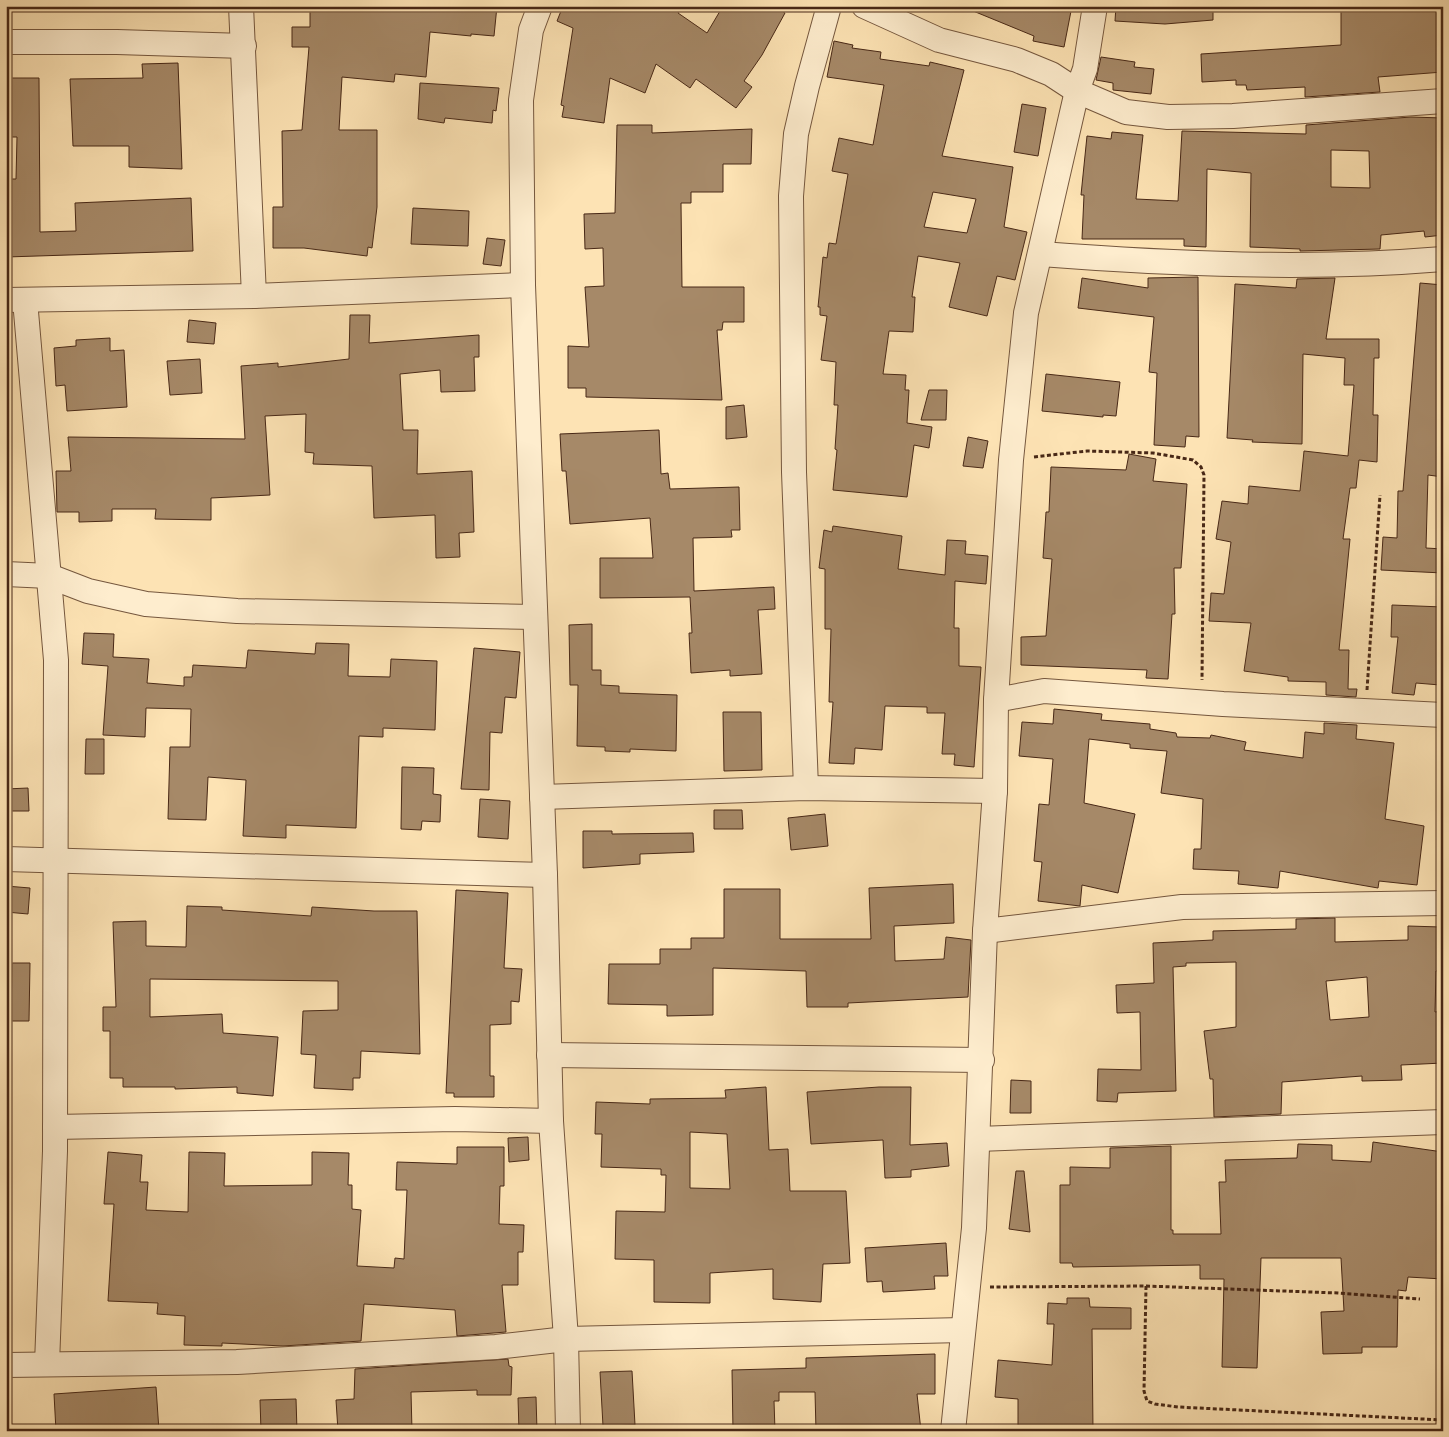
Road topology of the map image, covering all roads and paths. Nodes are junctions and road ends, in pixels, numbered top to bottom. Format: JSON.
{"nodes":[{"id":1,"x":241,"y":6,"type":"edge"},
{"id":2,"x":540,"y":6,"type":"edge"},
{"id":3,"x":829,"y":6,"type":"edge"},
{"id":4,"x":864,"y":6,"type":"edge"},
{"id":5,"x":1096,"y":6,"type":"edge"},
{"id":6,"x":6,"y":42,"type":"edge"},
{"id":7,"x":244,"y":46,"type":"junction"},
{"id":8,"x":1077,"y":91,"type":"junction"},
{"id":9,"x":1443,"y":101,"type":"edge"},
{"id":10,"x":1041,"y":254,"type":"junction"},
{"id":11,"x":1443,"y":259,"type":"edge"},
{"id":12,"x":523,"y":285,"type":"junction"},
{"id":13,"x":254,"y":296,"type":"junction"},
{"id":14,"x":16,"y":300,"type":"edge"},
{"id":15,"x":1011,"y":460,"type":"junction"},
{"id":16,"x":1380,"y":495,"type":"dead end"},
{"id":17,"x":6,"y":574,"type":"edge"},
{"id":18,"x":49,"y":576,"type":"junction"},
{"id":19,"x":534,"y":616,"type":"junction"},
{"id":20,"x":996,"y":700,"type":"junction"},
{"id":21,"x":1201,"y":703,"type":"junction"},
{"id":22,"x":1365,"y":713,"type":"junction"},
{"id":23,"x":1443,"y":715,"type":"edge"},
{"id":24,"x":806,"y":788,"type":"junction"},
{"id":25,"x":995,"y":790,"type":"junction"},
{"id":26,"x":542,"y":797,"type":"junction"},
{"id":27,"x":6,"y":859,"type":"edge"},
{"id":28,"x":55,"y":860,"type":"junction"},
{"id":29,"x":545,"y":875,"type":"junction"},
{"id":30,"x":1443,"y":903,"type":"edge"},
{"id":31,"x":985,"y":932,"type":"junction"},
{"id":32,"x":549,"y":1055,"type":"junction"},
{"id":33,"x":982,"y":1060,"type":"junction"},
{"id":34,"x":551,"y":1121,"type":"junction"},
{"id":35,"x":1443,"y":1122,"type":"edge"},
{"id":36,"x":55,"y":1127,"type":"junction"},
{"id":37,"x":978,"y":1139,"type":"junction"},
{"id":38,"x":1146,"y":1286,"type":"junction"},
{"id":39,"x":967,"y":1287,"type":"junction"},
{"id":40,"x":1420,"y":1300,"type":"dead end"},
{"id":41,"x":963,"y":1330,"type":"junction"},
{"id":42,"x":566,"y":1339,"type":"junction"},
{"id":43,"x":48,"y":1364,"type":"junction"},
{"id":44,"x":6,"y":1365,"type":"edge"},
{"id":45,"x":1443,"y":1420,"type":"edge"},
{"id":46,"x":568,"y":1431,"type":"edge"},
{"id":47,"x":953,"y":1431,"type":"edge"}],
"edges":[{"from":1,"to":7,"type":"street"},
{"from":2,"to":12,"type":"street"},
{"from":3,"to":24,"type":"street"},
{"from":4,"to":8,"type":"street"},
{"from":5,"to":8,"type":"street"},
{"from":6,"to":7,"type":"street"},
{"from":7,"to":13,"type":"street"},
{"from":8,"to":9,"type":"street"},
{"from":8,"to":10,"type":"street"},
{"from":10,"to":11,"type":"street"},
{"from":10,"to":15,"type":"street"},
{"from":12,"to":13,"type":"street"},
{"from":12,"to":19,"type":"street"},
{"from":13,"to":14,"type":"street"},
{"from":14,"to":18,"type":"street"},
{"from":15,"to":20,"type":"street"},
{"from":15,"to":21,"type":"path"},
{"from":16,"to":22,"type":"path"},
{"from":17,"to":18,"type":"street"},
{"from":18,"to":19,"type":"street"},
{"from":18,"to":28,"type":"street"},
{"from":19,"to":26,"type":"street"},
{"from":20,"to":21,"type":"street"},
{"from":20,"to":25,"type":"street"},
{"from":21,"to":22,"type":"street"},
{"from":22,"to":23,"type":"street"},
{"from":24,"to":25,"type":"street"},
{"from":24,"to":26,"type":"street"},
{"from":25,"to":31,"type":"street"},
{"from":26,"to":29,"type":"street"},
{"from":27,"to":28,"type":"street"},
{"from":28,"to":29,"type":"street"},
{"from":28,"to":36,"type":"street"},
{"from":29,"to":32,"type":"street"},
{"from":30,"to":31,"type":"street"},
{"from":31,"to":33,"type":"street"},
{"from":32,"to":33,"type":"street"},
{"from":32,"to":34,"type":"street"},
{"from":33,"to":37,"type":"street"},
{"from":34,"to":36,"type":"street"},
{"from":34,"to":42,"type":"street"},
{"from":35,"to":37,"type":"street"},
{"from":36,"to":43,"type":"street"},
{"from":37,"to":39,"type":"street"},
{"from":38,"to":39,"type":"path"},
{"from":38,"to":40,"type":"path"},
{"from":38,"to":45,"type":"path"},
{"from":39,"to":41,"type":"street"},
{"from":41,"to":42,"type":"street"},
{"from":41,"to":47,"type":"street"},
{"from":42,"to":43,"type":"street"},
{"from":42,"to":46,"type":"street"},
{"from":43,"to":44,"type":"street"}]}
